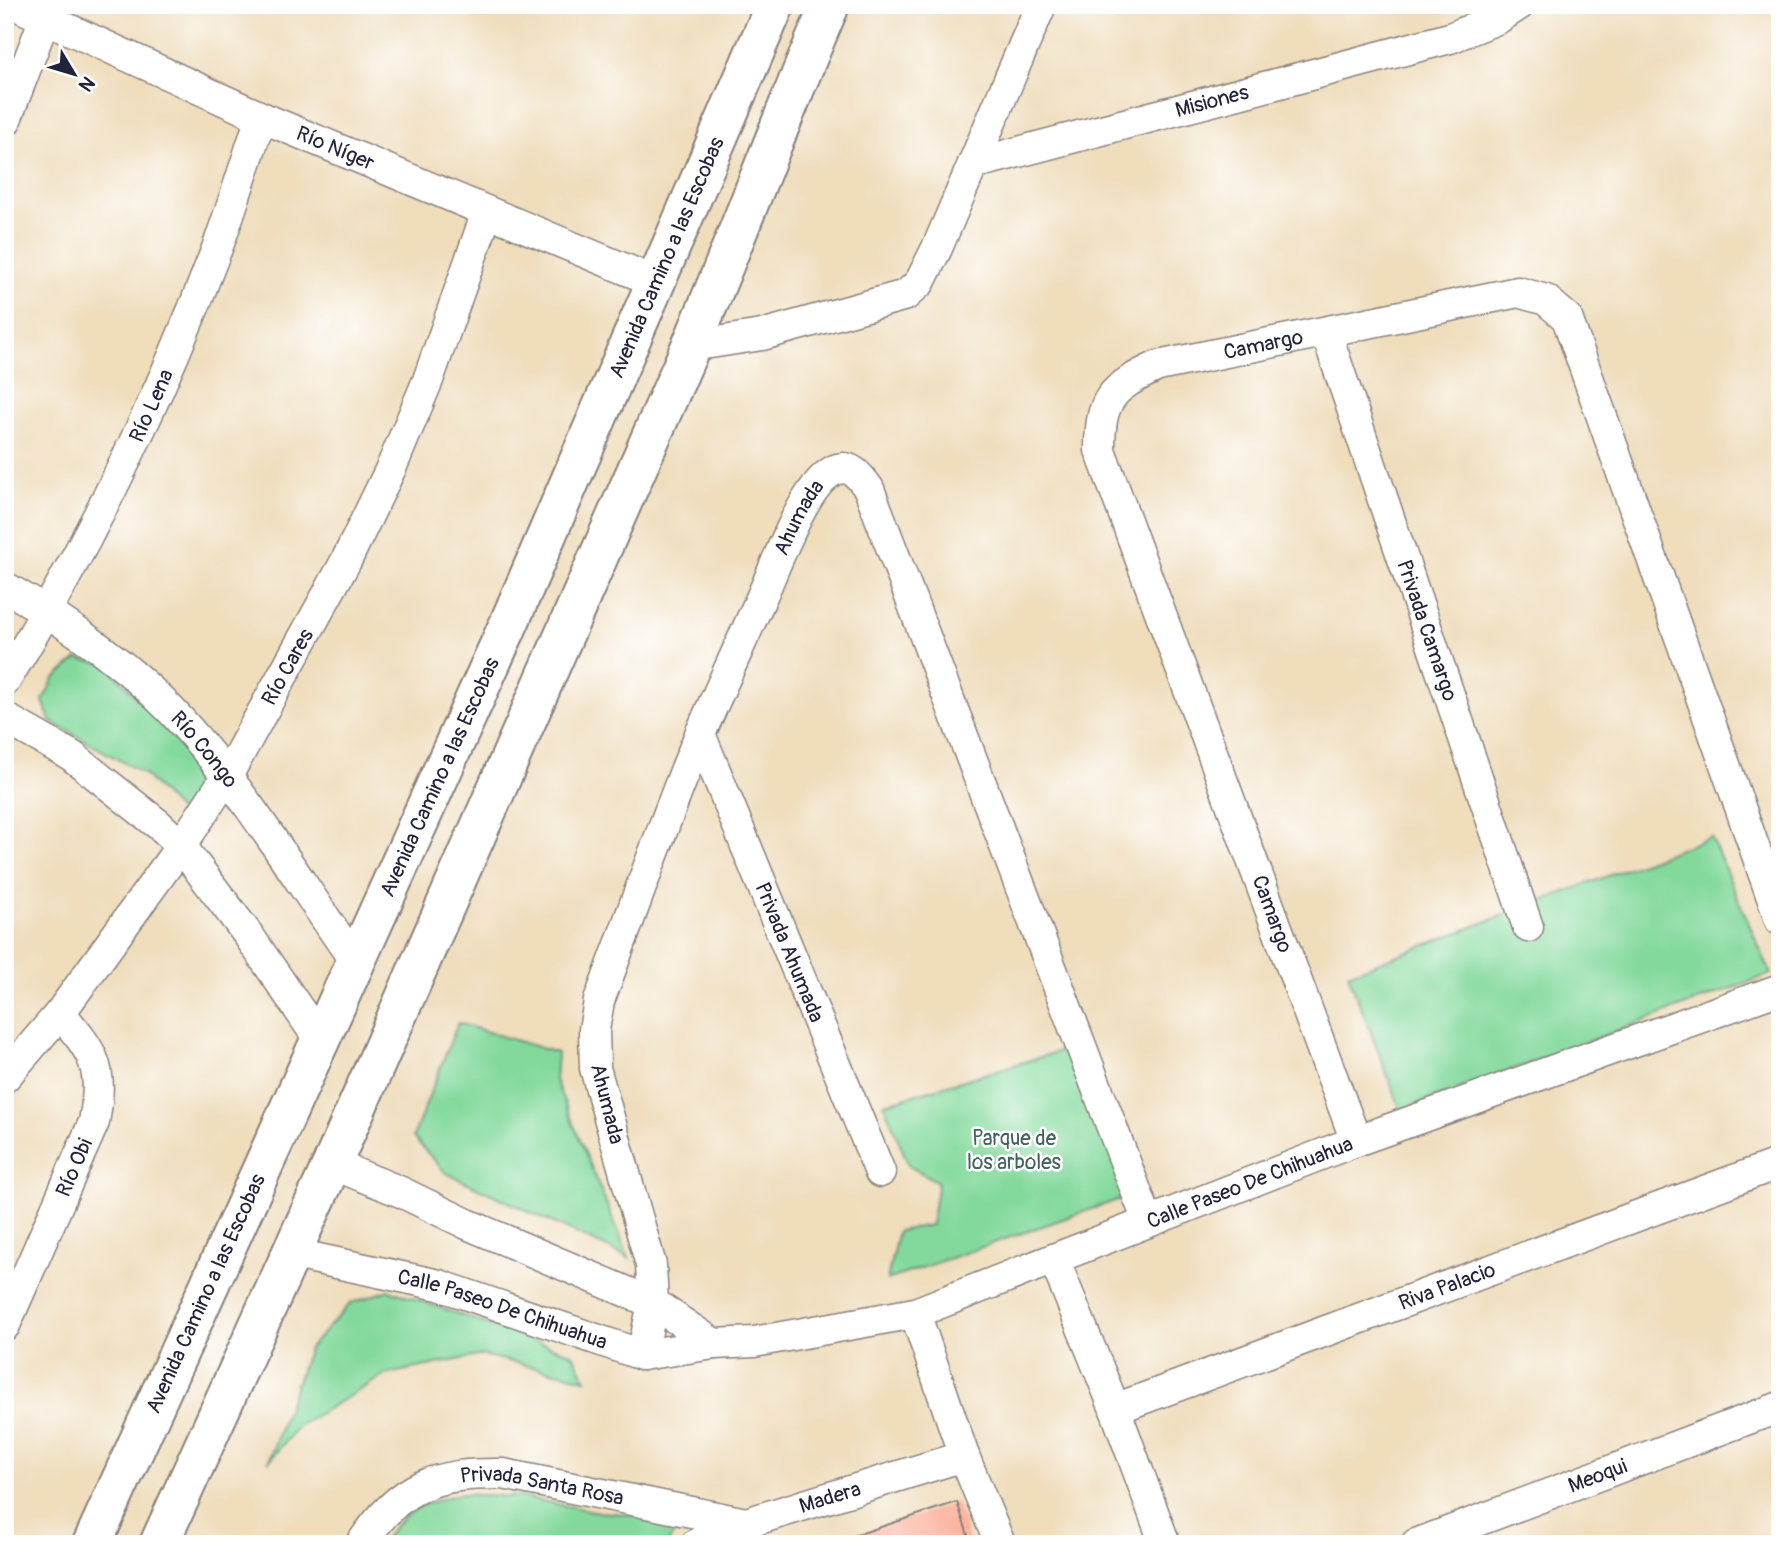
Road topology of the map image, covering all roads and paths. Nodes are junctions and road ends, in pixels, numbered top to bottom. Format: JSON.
{"nodes":[{"id":1,"x":16,"y":5,"type":"edge"},
{"id":2,"x":775,"y":5,"type":"edge"},
{"id":3,"x":830,"y":5,"type":"edge"},
{"id":4,"x":1041,"y":5,"type":"edge"},
{"id":5,"x":1476,"y":5,"type":"edge"},
{"id":6,"x":1519,"y":5,"type":"edge"},
{"id":7,"x":45,"y":19,"type":"junction"},
{"id":8,"x":1450,"y":38,"type":"junction"},
{"id":9,"x":261,"y":117,"type":"junction"},
{"id":10,"x":5,"y":122,"type":"edge"},
{"id":11,"x":973,"y":164,"type":"junction"},
{"id":12,"x":487,"y":212,"type":"junction"},
{"id":13,"x":656,"y":282,"type":"junction"},
{"id":14,"x":1326,"y":332,"type":"junction"},
{"id":15,"x":691,"y":346,"type":"junction"},
{"id":16,"x":5,"y":587,"type":"edge"},
{"id":17,"x":48,"y":612,"type":"junction"},
{"id":18,"x":506,"y":630,"type":"junction"},
{"id":19,"x":558,"y":650,"type":"junction"},
{"id":20,"x":5,"y":681,"type":"edge"},
{"id":21,"x":5,"y":718,"type":"edge"},
{"id":22,"x":701,"y":734,"type":"junction"},
{"id":23,"x":227,"y":776,"type":"junction"},
{"id":24,"x":181,"y":846,"type":"junction"},
{"id":25,"x":1780,"y":920,"type":"edge"},
{"id":26,"x":1528,"y":927,"type":"dead end"},
{"id":27,"x":355,"y":961,"type":"junction"},
{"id":28,"x":1780,"y":989,"type":"edge"},
{"id":29,"x":60,"y":1013,"type":"junction"},
{"id":30,"x":321,"y":1042,"type":"junction"},
{"id":31,"x":5,"y":1077,"type":"edge"},
{"id":32,"x":1356,"y":1141,"type":"junction"},
{"id":33,"x":1780,"y":1163,"type":"edge"},
{"id":34,"x":332,"y":1164,"type":"junction"},
{"id":35,"x":880,"y":1172,"type":"dead end"},
{"id":36,"x":1148,"y":1222,"type":"junction"},
{"id":37,"x":290,"y":1253,"type":"junction"},
{"id":38,"x":1054,"y":1259,"type":"junction"},
{"id":39,"x":653,"y":1303,"type":"junction"},
{"id":40,"x":915,"y":1313,"type":"junction"},
{"id":41,"x":5,"y":1325,"type":"edge"},
{"id":42,"x":714,"y":1344,"type":"junction"},
{"id":43,"x":642,"y":1355,"type":"junction"},
{"id":44,"x":1780,"y":1406,"type":"edge"},
{"id":45,"x":1115,"y":1409,"type":"junction"},
{"id":46,"x":964,"y":1457,"type":"junction"},
{"id":47,"x":746,"y":1523,"type":"junction"},
{"id":48,"x":92,"y":1544,"type":"edge"},
{"id":49,"x":159,"y":1544,"type":"edge"},
{"id":50,"x":361,"y":1544,"type":"edge"},
{"id":51,"x":696,"y":1544,"type":"edge"},
{"id":52,"x":1000,"y":1544,"type":"edge"},
{"id":53,"x":1165,"y":1544,"type":"edge"},
{"id":54,"x":1416,"y":1544,"type":"edge"}],
"edges":[{"from":1,"to":7,"type":"street","name":"Río Níger"},
{"from":2,"to":13,"type":"street","name":"Avenida Camino a las Escobas"},
{"from":3,"to":15,"type":"street"},
{"from":4,"to":11,"type":"street"},
{"from":5,"to":8,"type":"street"},
{"from":6,"to":8,"type":"street","name":"Misiones"},
{"from":7,"to":9,"type":"street","name":"Río Níger"},
{"from":7,"to":10,"type":"street"},
{"from":8,"to":11,"type":"street","name":"Misiones"},
{"from":9,"to":12,"type":"street","name":"Río Níger"},
{"from":9,"to":17,"type":"street","name":"Río Lena"},
{"from":11,"to":15,"type":"street"},
{"from":12,"to":13,"type":"street","name":"Río Níger"},
{"from":12,"to":23,"type":"street","name":"Río Cares"},
{"from":13,"to":18,"type":"street","name":"Avenida Camino a las Escobas"},
{"from":14,"to":25,"type":"street","name":"Camargo"},
{"from":14,"to":26,"type":"street","name":"Privada Camargo"},
{"from":14,"to":32,"type":"street","name":"Camargo"},
{"from":15,"to":19,"type":"street"},
{"from":16,"to":17,"type":"street","name":"Río Congo"},
{"from":17,"to":20,"type":"street","name":"Río Lena"},
{"from":17,"to":23,"type":"street","name":"Río Congo"},
{"from":18,"to":19,"type":"street"},
{"from":18,"to":27,"type":"street","name":"Avenida Camino a las Escobas"},
{"from":19,"to":34,"type":"street"},
{"from":21,"to":24,"type":"street"},
{"from":22,"to":35,"type":"street","name":"Privada Ahumada"},
{"from":22,"to":36,"type":"street","name":"Ahumada"},
{"from":22,"to":39,"type":"street","name":"Ahumada"},
{"from":23,"to":24,"type":"street","name":"Río Cares"},
{"from":23,"to":27,"type":"street","name":"Río Congo"},
{"from":24,"to":29,"type":"street","name":"Río Cares"},
{"from":24,"to":30,"type":"street"},
{"from":27,"to":30,"type":"street","name":"Avenida Camino a las Escobas"},
{"from":28,"to":32,"type":"street","name":"Calle Paseo De Chihuahua"},
{"from":29,"to":31,"type":"street","name":"Río Cares"},
{"from":29,"to":41,"type":"street","name":"Río Obi"},
{"from":30,"to":48,"type":"street","name":"Avenida Camino a las Escobas"},
{"from":32,"to":36,"type":"street","name":"Calle Paseo De Chihuahua"},
{"from":33,"to":45,"type":"street","name":"Riva Palacio"},
{"from":34,"to":37,"type":"street"},
{"from":34,"to":39,"type":"street"},
{"from":36,"to":38,"type":"street","name":"Calle Paseo De Chihuahua"},
{"from":37,"to":43,"type":"street","name":"Calle Paseo De Chihuahua"},
{"from":37,"to":49,"type":"street"},
{"from":38,"to":40,"type":"street","name":"Calle Paseo De Chihuahua"},
{"from":38,"to":45,"type":"street"},
{"from":39,"to":42,"type":"street"},
{"from":39,"to":43,"type":"street","name":"Ahumada"},
{"from":40,"to":42,"type":"street","name":"Calle Paseo De Chihuahua"},
{"from":40,"to":46,"type":"street"},
{"from":42,"to":43,"type":"street","name":"Calle Paseo De Chihuahua"},
{"from":44,"to":54,"type":"street","name":"Meoqui"},
{"from":45,"to":53,"type":"street"},
{"from":46,"to":47,"type":"street","name":"Madera"},
{"from":46,"to":52,"type":"street"},
{"from":47,"to":50,"type":"street","name":"Privada Santa Rosa"},
{"from":47,"to":51,"type":"street","name":"Madera"}]}
